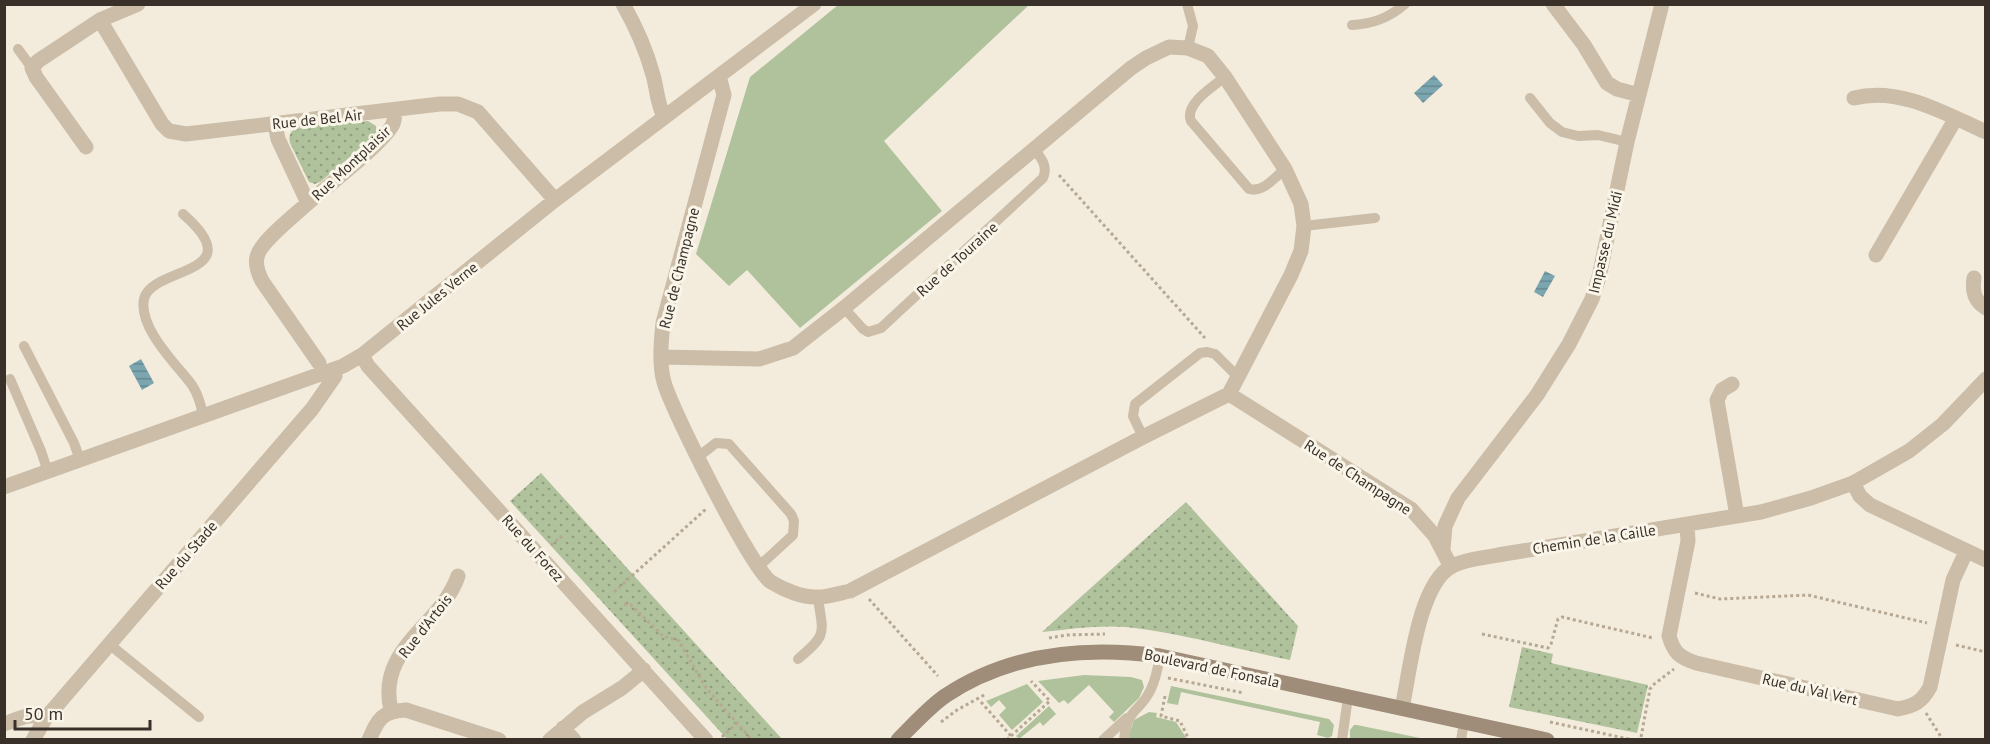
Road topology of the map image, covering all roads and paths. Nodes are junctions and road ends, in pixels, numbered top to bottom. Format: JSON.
{"nodes":[{"id":1,"x":138,"y":4,"type":"edge"},
{"id":2,"x":623,"y":4,"type":"edge"},
{"id":3,"x":1187,"y":4,"type":"edge"},
{"id":4,"x":1405,"y":4,"type":"edge"},
{"id":5,"x":1552,"y":4,"type":"edge"},
{"id":6,"x":1662,"y":4,"type":"edge"},
{"id":7,"x":813,"y":5,"type":"edge"},
{"id":8,"x":100,"y":21,"type":"junction"},
{"id":9,"x":1352,"y":25,"type":"dead end"},
{"id":10,"x":1188,"y":48,"type":"junction"},
{"id":11,"x":18,"y":49,"type":"dead end"},
{"id":12,"x":32,"y":68,"type":"junction"},
{"id":13,"x":719,"y":76,"type":"junction"},
{"id":14,"x":1225,"y":77,"type":"junction"},
{"id":15,"x":1639,"y":94,"type":"junction"},
{"id":16,"x":1530,"y":98,"type":"dead end"},
{"id":17,"x":1854,"y":98,"type":"dead end"},
{"id":18,"x":394,"y":110,"type":"junction"},
{"id":19,"x":664,"y":116,"type":"junction"},
{"id":20,"x":1956,"y":118,"type":"junction"},
{"id":21,"x":275,"y":124,"type":"junction"},
{"id":22,"x":1986,"y":132,"type":"edge"},
{"id":23,"x":1627,"y":142,"type":"junction"},
{"id":24,"x":86,"y":147,"type":"dead end"},
{"id":25,"x":1035,"y":150,"type":"junction"},
{"id":26,"x":1285,"y":169,"type":"junction"},
{"id":27,"x":1046,"y":171,"type":"junction"},
{"id":28,"x":555,"y":200,"type":"junction"},
{"id":29,"x":308,"y":203,"type":"junction"},
{"id":30,"x":183,"y":214,"type":"dead end"},
{"id":31,"x":1375,"y":218,"type":"dead end"},
{"id":32,"x":1304,"y":226,"type":"junction"},
{"id":33,"x":1875,"y":255,"type":"dead end"},
{"id":34,"x":1974,"y":278,"type":"dead end"},
{"id":35,"x":844,"y":308,"type":"junction"},
{"id":36,"x":1986,"y":308,"type":"edge"},
{"id":37,"x":24,"y":346,"type":"dead end"},
{"id":38,"x":1207,"y":352,"type":"junction"},
{"id":39,"x":362,"y":355,"type":"junction"},
{"id":40,"x":661,"y":357,"type":"junction"},
{"id":41,"x":326,"y":366,"type":"junction"},
{"id":42,"x":1238,"y":376,"type":"junction"},
{"id":43,"x":1986,"y":379,"type":"edge"},
{"id":44,"x":10,"y":380,"type":"dead end"},
{"id":45,"x":1732,"y":384,"type":"dead end"},
{"id":46,"x":1229,"y":394,"type":"junction"},
{"id":47,"x":203,"y":415,"type":"junction"},
{"id":48,"x":1143,"y":437,"type":"junction"},
{"id":49,"x":698,"y":457,"type":"junction"},
{"id":50,"x":80,"y":460,"type":"junction"},
{"id":51,"x":48,"y":472,"type":"junction"},
{"id":52,"x":1853,"y":483,"type":"junction"},
{"id":53,"x":4,"y":488,"type":"edge"},
{"id":54,"x":720,"y":500,"type":"junction"},
{"id":55,"x":1737,"y":516,"type":"junction"},
{"id":56,"x":1687,"y":525,"type":"junction"},
{"id":57,"x":562,"y":536,"type":"dead end"},
{"id":58,"x":549,"y":546,"type":"dead end"},
{"id":59,"x":1443,"y":549,"type":"junction"},
{"id":60,"x":1966,"y":552,"type":"junction"},
{"id":61,"x":1986,"y":560,"type":"edge"},
{"id":62,"x":1451,"y":567,"type":"junction"},
{"id":63,"x":757,"y":568,"type":"junction"},
{"id":64,"x":459,"y":576,"type":"dead end"},
{"id":65,"x":858,"y":586,"type":"junction"},
{"id":66,"x":1679,"y":588,"type":"junction"},
{"id":67,"x":614,"y":592,"type":"dead end"},
{"id":68,"x":818,"y":597,"type":"junction"},
{"id":69,"x":624,"y":604,"type":"dead end"},
{"id":70,"x":1482,"y":634,"type":"dead end"},
{"id":71,"x":1941,"y":634,"type":"junction"},
{"id":72,"x":1669,"y":636,"type":"junction"},
{"id":73,"x":109,"y":644,"type":"junction"},
{"id":74,"x":1986,"y":652,"type":"edge"},
{"id":75,"x":1160,"y":656,"type":"junction"},
{"id":76,"x":1681,"y":657,"type":"junction"},
{"id":77,"x":798,"y":659,"type":"dead end"},
{"id":78,"x":644,"y":670,"type":"junction"},
{"id":79,"x":1035,"y":675,"type":"dead end"},
{"id":80,"x":1156,"y":675,"type":"junction"},
{"id":81,"x":938,"y":676,"type":"dead end"},
{"id":82,"x":1024,"y":679,"type":"dead end"},
{"id":83,"x":1031,"y":681,"type":"dead end"},
{"id":84,"x":1166,"y":690,"type":"dead end"},
{"id":85,"x":991,"y":692,"type":"dead end"},
{"id":86,"x":1248,"y":694,"type":"dead end"},
{"id":87,"x":1348,"y":697,"type":"junction"},
{"id":88,"x":981,"y":702,"type":"dead end"},
{"id":89,"x":1919,"y":702,"type":"junction"},
{"id":90,"x":1402,"y":708,"type":"junction"},
{"id":91,"x":391,"y":710,"type":"junction"},
{"id":92,"x":199,"y":717,"type":"dead end"},
{"id":93,"x":1128,"y":717,"type":"junction"},
{"id":94,"x":45,"y":719,"type":"junction"},
{"id":95,"x":941,"y":722,"type":"dead end"},
{"id":96,"x":1464,"y":722,"type":"junction"},
{"id":97,"x":737,"y":723,"type":"junction"},
{"id":98,"x":4,"y":724,"type":"edge"},
{"id":99,"x":569,"y":734,"type":"edge"},
{"id":100,"x":1011,"y":736,"type":"junction"},
{"id":101,"x":1641,"y":737,"type":"dead end"},
{"id":102,"x":714,"y":738,"type":"edge"},
{"id":103,"x":1540,"y":739,"type":"edge"},
{"id":104,"x":33,"y":740,"type":"edge"},
{"id":105,"x":369,"y":740,"type":"edge"},
{"id":106,"x":499,"y":740,"type":"edge"},
{"id":107,"x":550,"y":740,"type":"edge"},
{"id":108,"x":752,"y":740,"type":"edge"},
{"id":109,"x":898,"y":740,"type":"edge"},
{"id":110,"x":1007,"y":740,"type":"edge"},
{"id":111,"x":1103,"y":740,"type":"edge"},
{"id":112,"x":1124,"y":740,"type":"edge"},
{"id":113,"x":1189,"y":740,"type":"edge"},
{"id":114,"x":1342,"y":740,"type":"edge"},
{"id":115,"x":1461,"y":740,"type":"edge"},
{"id":116,"x":1942,"y":740,"type":"edge"}],
"edges":[{"from":1,"to":8,"type":"street"},
{"from":2,"to":19,"type":"street"},
{"from":3,"to":10,"type":"lane"},
{"from":4,"to":9,"type":"lane"},
{"from":5,"to":15,"type":"street"},
{"from":6,"to":15,"type":"street","name":"Impasse du Midi"},
{"from":7,"to":13,"type":"street","name":"Rue Jules Verne"},
{"from":8,"to":12,"type":"street"},
{"from":8,"to":21,"type":"street","name":"Rue de Bel Air"},
{"from":10,"to":14,"type":"street"},
{"from":10,"to":25,"type":"street"},
{"from":11,"to":12,"type":"lane"},
{"from":12,"to":24,"type":"street"},
{"from":13,"to":19,"type":"street","name":"Rue Jules Verne"},
{"from":13,"to":40,"type":"street","name":"Rue de Champagne"},
{"from":14,"to":26,"type":"street"},
{"from":14,"to":26,"type":"lane"},
{"from":15,"to":23,"type":"street","name":"Impasse du Midi"},
{"from":16,"to":23,"type":"lane"},
{"from":17,"to":20,"type":"street"},
{"from":18,"to":21,"type":"street","name":"Rue de Bel Air"},
{"from":18,"to":28,"type":"street","name":"Rue de Bel Air"},
{"from":18,"to":29,"type":"street","name":"Rue Montplaisir"},
{"from":19,"to":28,"type":"street","name":"Rue Jules Verne"},
{"from":20,"to":22,"type":"street"},
{"from":20,"to":33,"type":"street"},
{"from":21,"to":29,"type":"street","name":"Rue Montplaisir"},
{"from":23,"to":59,"type":"street","name":"Impasse du Midi"},
{"from":25,"to":27,"type":"lane"},
{"from":25,"to":35,"type":"street"},
{"from":26,"to":32,"type":"street"},
{"from":27,"to":35,"type":"lane","name":"Rue de Touraine"},
{"from":27,"to":38,"type":"path"},
{"from":28,"to":39,"type":"street","name":"Rue Jules Verne"},
{"from":29,"to":41,"type":"street"},
{"from":30,"to":47,"type":"lane"},
{"from":31,"to":32,"type":"lane"},
{"from":32,"to":42,"type":"street"},
{"from":34,"to":36,"type":"street"},
{"from":35,"to":40,"type":"street"},
{"from":37,"to":50,"type":"lane"},
{"from":38,"to":42,"type":"lane"},
{"from":38,"to":48,"type":"lane"},
{"from":39,"to":41,"type":"street","name":"Rue Jules Verne"},
{"from":39,"to":78,"type":"street","name":"Rue du Forez"},
{"from":40,"to":49,"type":"street","name":"Rue de Champagne"},
{"from":41,"to":47,"type":"street","name":"Rue Jules Verne"},
{"from":41,"to":73,"type":"street","name":"Rue du Stade"},
{"from":42,"to":46,"type":"street"},
{"from":43,"to":52,"type":"street","name":"Chemin de la Caille"},
{"from":44,"to":51,"type":"lane"},
{"from":45,"to":55,"type":"street"},
{"from":46,"to":48,"type":"street","name":"Rue de Champagne"},
{"from":46,"to":59,"type":"street","name":"Rue de Champagne"},
{"from":47,"to":50,"type":"street","name":"Rue Jules Verne"},
{"from":48,"to":65,"type":"street","name":"Rue de Champagne"},
{"from":49,"to":54,"type":"street","name":"Rue de Champagne"},
{"from":49,"to":63,"type":"lane"},
{"from":50,"to":51,"type":"street","name":"Rue Jules Verne"},
{"from":51,"to":53,"type":"street","name":"Rue Jules Verne"},
{"from":52,"to":55,"type":"street","name":"Chemin de la Caille"},
{"from":52,"to":60,"type":"street"},
{"from":54,"to":63,"type":"street","name":"Rue de Champagne"},
{"from":54,"to":67,"type":"path"},
{"from":55,"to":56,"type":"street","name":"Chemin de la Caille"},
{"from":56,"to":62,"type":"street","name":"Chemin de la Caille"},
{"from":56,"to":66,"type":"street"},
{"from":57,"to":58,"type":"path"},
{"from":59,"to":62,"type":"street","name":"Rue de Champagne"},
{"from":60,"to":61,"type":"street"},
{"from":60,"to":71,"type":"street"},
{"from":62,"to":90,"type":"street"},
{"from":63,"to":68,"type":"street","name":"Rue de Champagne"},
{"from":64,"to":91,"type":"street","name":"Rue d'Artois"},
{"from":65,"to":68,"type":"street","name":"Rue de Champagne"},
{"from":65,"to":81,"type":"path"},
{"from":66,"to":71,"type":"path"},
{"from":66,"to":72,"type":"street"},
{"from":68,"to":77,"type":"lane"},
{"from":69,"to":97,"type":"path"},
{"from":70,"to":72,"type":"path"},
{"from":71,"to":74,"type":"path"},
{"from":71,"to":89,"type":"street"},
{"from":72,"to":76,"type":"street"},
{"from":73,"to":92,"type":"lane"},
{"from":73,"to":94,"type":"street","name":"Rue du Stade"},
{"from":75,"to":80,"type":"lane"},
{"from":75,"to":87,"type":"street","name":"Boulevard de Fonsala"},
{"from":75,"to":109,"type":"street","name":"Boulevard de Fonsala"},
{"from":76,"to":89,"type":"street","name":"Rue du Val Vert"},
{"from":76,"to":101,"type":"path"},
{"from":78,"to":99,"type":"street"},
{"from":78,"to":102,"type":"street","name":"Rue du Forez"},
{"from":79,"to":82,"type":"path"},
{"from":80,"to":86,"type":"path"},
{"from":80,"to":93,"type":"lane"},
{"from":83,"to":100,"type":"path"},
{"from":84,"to":113,"type":"path"},
{"from":85,"to":95,"type":"path"},
{"from":87,"to":90,"type":"street","name":"Boulevard de Fonsala"},
{"from":87,"to":114,"type":"lane"},
{"from":88,"to":100,"type":"path"},
{"from":89,"to":116,"type":"path"},
{"from":90,"to":96,"type":"street","name":"Boulevard de Fonsala"},
{"from":91,"to":105,"type":"street"},
{"from":91,"to":106,"type":"street"},
{"from":93,"to":111,"type":"lane"},
{"from":93,"to":112,"type":"lane"},
{"from":94,"to":98,"type":"street"},
{"from":94,"to":104,"type":"street","name":"Rue du Stade"},
{"from":96,"to":103,"type":"street","name":"Boulevard de Fonsala"},
{"from":96,"to":115,"type":"lane"},
{"from":97,"to":102,"type":"path"},
{"from":97,"to":108,"type":"path"},
{"from":99,"to":107,"type":"street"},
{"from":100,"to":110,"type":"path"}]}
